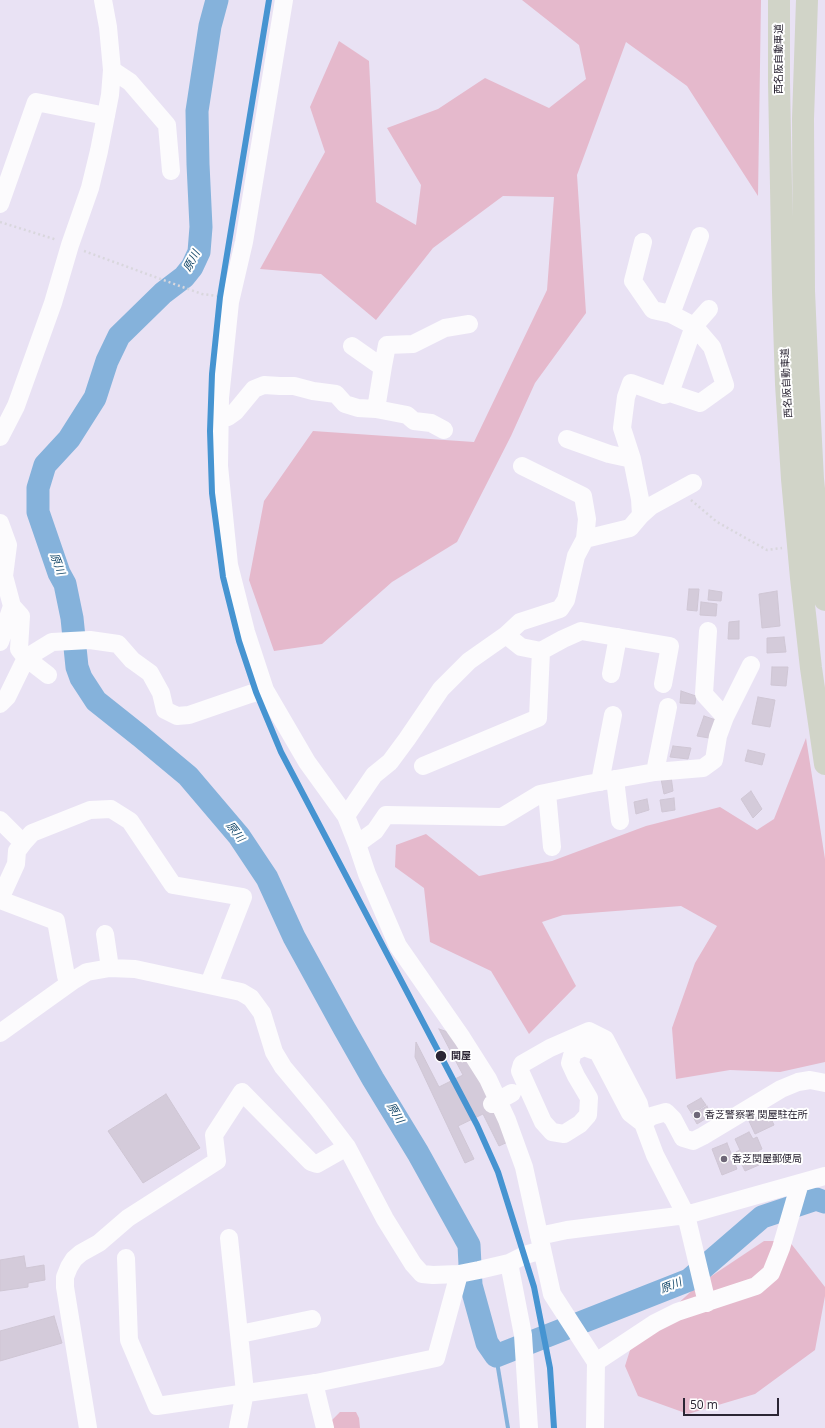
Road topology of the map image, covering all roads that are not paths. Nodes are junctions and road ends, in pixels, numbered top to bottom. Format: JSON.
{"nodes":[{"id":1,"x":102,"y":0,"type":"edge"},
{"id":2,"x":284,"y":0,"type":"edge"},
{"id":3,"x":779,"y":0,"type":"edge"},
{"id":4,"x":807,"y":0,"type":"edge"},
{"id":5,"x":112,"y":70,"type":"junction"},
{"id":6,"x":106,"y":116,"type":"junction"},
{"id":7,"x":171,"y":171,"type":"dead end"},
{"id":8,"x":0,"y":204,"type":"edge"},
{"id":9,"x":700,"y":236,"type":"dead end"},
{"id":10,"x":643,"y":242,"type":"dead end"},
{"id":11,"x":709,"y":309,"type":"dead end"},
{"id":12,"x":671,"y":314,"type":"junction"},
{"id":13,"x":469,"y":324,"type":"dead end"},
{"id":14,"x":694,"y":326,"type":"junction"},
{"id":15,"x":352,"y":346,"type":"dead end"},
{"id":16,"x":383,"y":366,"type":"junction"},
{"id":17,"x":670,"y":393,"type":"junction"},
{"id":18,"x":8,"y":405,"type":"edge"},
{"id":19,"x":376,"y":409,"type":"junction"},
{"id":20,"x":220,"y":419,"type":"junction"},
{"id":21,"x":444,"y":430,"type":"dead end"},
{"id":22,"x":1,"y":434,"type":"edge"},
{"id":23,"x":566,"y":438,"type":"dead end"},
{"id":24,"x":632,"y":459,"type":"junction"},
{"id":25,"x":522,"y":466,"type":"dead end"},
{"id":26,"x":686,"y":487,"type":"road end"},
{"id":27,"x":641,"y":515,"type":"junction"},
{"id":28,"x":0,"y":523,"type":"edge"},
{"id":29,"x":585,"y":539,"type":"junction"},
{"id":30,"x":825,"y":600,"type":"edge"},
{"id":31,"x":12,"y":606,"type":"junction"},
{"id":32,"x":708,"y":631,"type":"dead end"},
{"id":33,"x":506,"y":635,"type":"junction"},
{"id":34,"x":618,"y":637,"type":"junction"},
{"id":35,"x":0,"y":642,"type":"edge"},
{"id":36,"x":541,"y":651,"type":"junction"},
{"id":37,"x":26,"y":658,"type":"junction"},
{"id":38,"x":751,"y":665,"type":"dead end"},
{"id":39,"x":611,"y":674,"type":"dead end"},
{"id":40,"x":48,"y":675,"type":"dead end"},
{"id":41,"x":663,"y":684,"type":"dead end"},
{"id":42,"x":265,"y":690,"type":"junction"},
{"id":43,"x":0,"y":704,"type":"edge"},
{"id":44,"x":668,"y":707,"type":"dead end"},
{"id":45,"x":613,"y":716,"type":"dead end"},
{"id":46,"x":725,"y":717,"type":"junction"},
{"id":47,"x":825,"y":764,"type":"edge"},
{"id":48,"x":423,"y":766,"type":"dead end"},
{"id":49,"x":655,"y":772,"type":"junction"},
{"id":50,"x":608,"y":780,"type":"junction"},
{"id":51,"x":547,"y":793,"type":"junction"},
{"id":52,"x":346,"y":816,"type":"junction"},
{"id":53,"x":0,"y":820,"type":"edge"},
{"id":54,"x":620,"y":821,"type":"dead end"},
{"id":55,"x":23,"y":843,"type":"junction"},
{"id":56,"x":357,"y":844,"type":"junction"},
{"id":57,"x":552,"y":846,"type":"dead end"},
{"id":58,"x":0,"y":900,"type":"edge"},
{"id":59,"x":105,"y":934,"type":"dead end"},
{"id":60,"x":110,"y":968,"type":"junction"},
{"id":61,"x":74,"y":980,"type":"junction"},
{"id":62,"x":209,"y":984,"type":"junction"},
{"id":63,"x":0,"y":1033,"type":"edge"},
{"id":64,"x":825,"y":1083,"type":"edge"},
{"id":65,"x":512,"y":1093,"type":"dead end"},
{"id":66,"x":492,"y":1104,"type":"dead end"},
{"id":67,"x":643,"y":1123,"type":"junction"},
{"id":68,"x":347,"y":1147,"type":"junction"},
{"id":69,"x":825,"y":1176,"type":"edge"},
{"id":70,"x":800,"y":1183,"type":"junction"},
{"id":71,"x":686,"y":1215,"type":"junction"},
{"id":72,"x":229,"y":1238,"type":"dead end"},
{"id":73,"x":540,"y":1243,"type":"junction"},
{"id":74,"x":126,"y":1258,"type":"dead end"},
{"id":75,"x":509,"y":1263,"type":"junction"},
{"id":76,"x":459,"y":1274,"type":"junction"},
{"id":77,"x":707,"y":1303,"type":"junction"},
{"id":78,"x":312,"y":1319,"type":"dead end"},
{"id":79,"x":240,"y":1334,"type":"junction"},
{"id":80,"x":596,"y":1362,"type":"junction"},
{"id":81,"x":314,"y":1383,"type":"junction"},
{"id":82,"x":245,"y":1392,"type":"junction"},
{"id":83,"x":88,"y":1428,"type":"edge"},
{"id":84,"x":238,"y":1428,"type":"edge"},
{"id":85,"x":325,"y":1428,"type":"edge"},
{"id":86,"x":529,"y":1428,"type":"edge"},
{"id":87,"x":595,"y":1428,"type":"edge"}],
"edges":[{"from":1,"to":5,"type":"street"},
{"from":2,"to":20,"type":"street"},
{"from":3,"to":47,"type":"highway","name":"西名阪自動車道"},
{"from":4,"to":30,"type":"highway","name":"西名阪自動車道"},
{"from":5,"to":6,"type":"street"},
{"from":5,"to":7,"type":"street"},
{"from":6,"to":8,"type":"street"},
{"from":6,"to":18,"type":"street"},
{"from":9,"to":12,"type":"street"},
{"from":10,"to":12,"type":"street"},
{"from":11,"to":14,"type":"street"},
{"from":12,"to":14,"type":"street"},
{"from":13,"to":16,"type":"street"},
{"from":14,"to":17,"type":"street"},
{"from":14,"to":17,"type":"street"},
{"from":15,"to":16,"type":"street"},
{"from":16,"to":19,"type":"street"},
{"from":17,"to":24,"type":"street"},
{"from":18,"to":22,"type":"street"},
{"from":19,"to":20,"type":"street"},
{"from":19,"to":21,"type":"street"},
{"from":20,"to":42,"type":"street"},
{"from":23,"to":24,"type":"street"},
{"from":24,"to":27,"type":"street"},
{"from":25,"to":29,"type":"street"},
{"from":26,"to":27,"type":"street"},
{"from":27,"to":29,"type":"street"},
{"from":28,"to":31,"type":"street"},
{"from":29,"to":33,"type":"street"},
{"from":31,"to":35,"type":"street"},
{"from":31,"to":37,"type":"street"},
{"from":32,"to":46,"type":"street"},
{"from":33,"to":36,"type":"street"},
{"from":33,"to":52,"type":"street"},
{"from":34,"to":36,"type":"street"},
{"from":34,"to":39,"type":"street"},
{"from":34,"to":41,"type":"street"},
{"from":36,"to":48,"type":"street"},
{"from":37,"to":40,"type":"street"},
{"from":37,"to":42,"type":"street"},
{"from":37,"to":43,"type":"street"},
{"from":38,"to":46,"type":"street"},
{"from":42,"to":52,"type":"street"},
{"from":44,"to":49,"type":"street"},
{"from":45,"to":50,"type":"street"},
{"from":46,"to":49,"type":"street"},
{"from":49,"to":50,"type":"street"},
{"from":50,"to":51,"type":"street"},
{"from":50,"to":54,"type":"street"},
{"from":51,"to":56,"type":"street"},
{"from":51,"to":57,"type":"street"},
{"from":52,"to":56,"type":"street"},
{"from":53,"to":55,"type":"street"},
{"from":55,"to":58,"type":"street"},
{"from":55,"to":62,"type":"street"},
{"from":56,"to":73,"type":"street"},
{"from":58,"to":61,"type":"street"},
{"from":59,"to":60,"type":"street"},
{"from":60,"to":61,"type":"street"},
{"from":60,"to":62,"type":"street"},
{"from":61,"to":63,"type":"street"},
{"from":62,"to":68,"type":"street"},
{"from":64,"to":67,"type":"street"},
{"from":65,"to":66,"type":"street"},
{"from":67,"to":67,"type":"street"},
{"from":67,"to":71,"type":"street"},
{"from":68,"to":76,"type":"street"},
{"from":68,"to":83,"type":"street"},
{"from":69,"to":70,"type":"street"},
{"from":70,"to":71,"type":"street"},
{"from":70,"to":77,"type":"street"},
{"from":71,"to":73,"type":"street"},
{"from":71,"to":77,"type":"street"},
{"from":72,"to":79,"type":"street"},
{"from":73,"to":75,"type":"street"},
{"from":73,"to":80,"type":"street"},
{"from":74,"to":82,"type":"street"},
{"from":75,"to":76,"type":"street"},
{"from":75,"to":86,"type":"street"},
{"from":76,"to":81,"type":"street"},
{"from":77,"to":80,"type":"street"},
{"from":78,"to":79,"type":"street"},
{"from":79,"to":82,"type":"street"},
{"from":80,"to":87,"type":"street"},
{"from":81,"to":82,"type":"street"},
{"from":81,"to":85,"type":"street"},
{"from":82,"to":84,"type":"street"}]}
